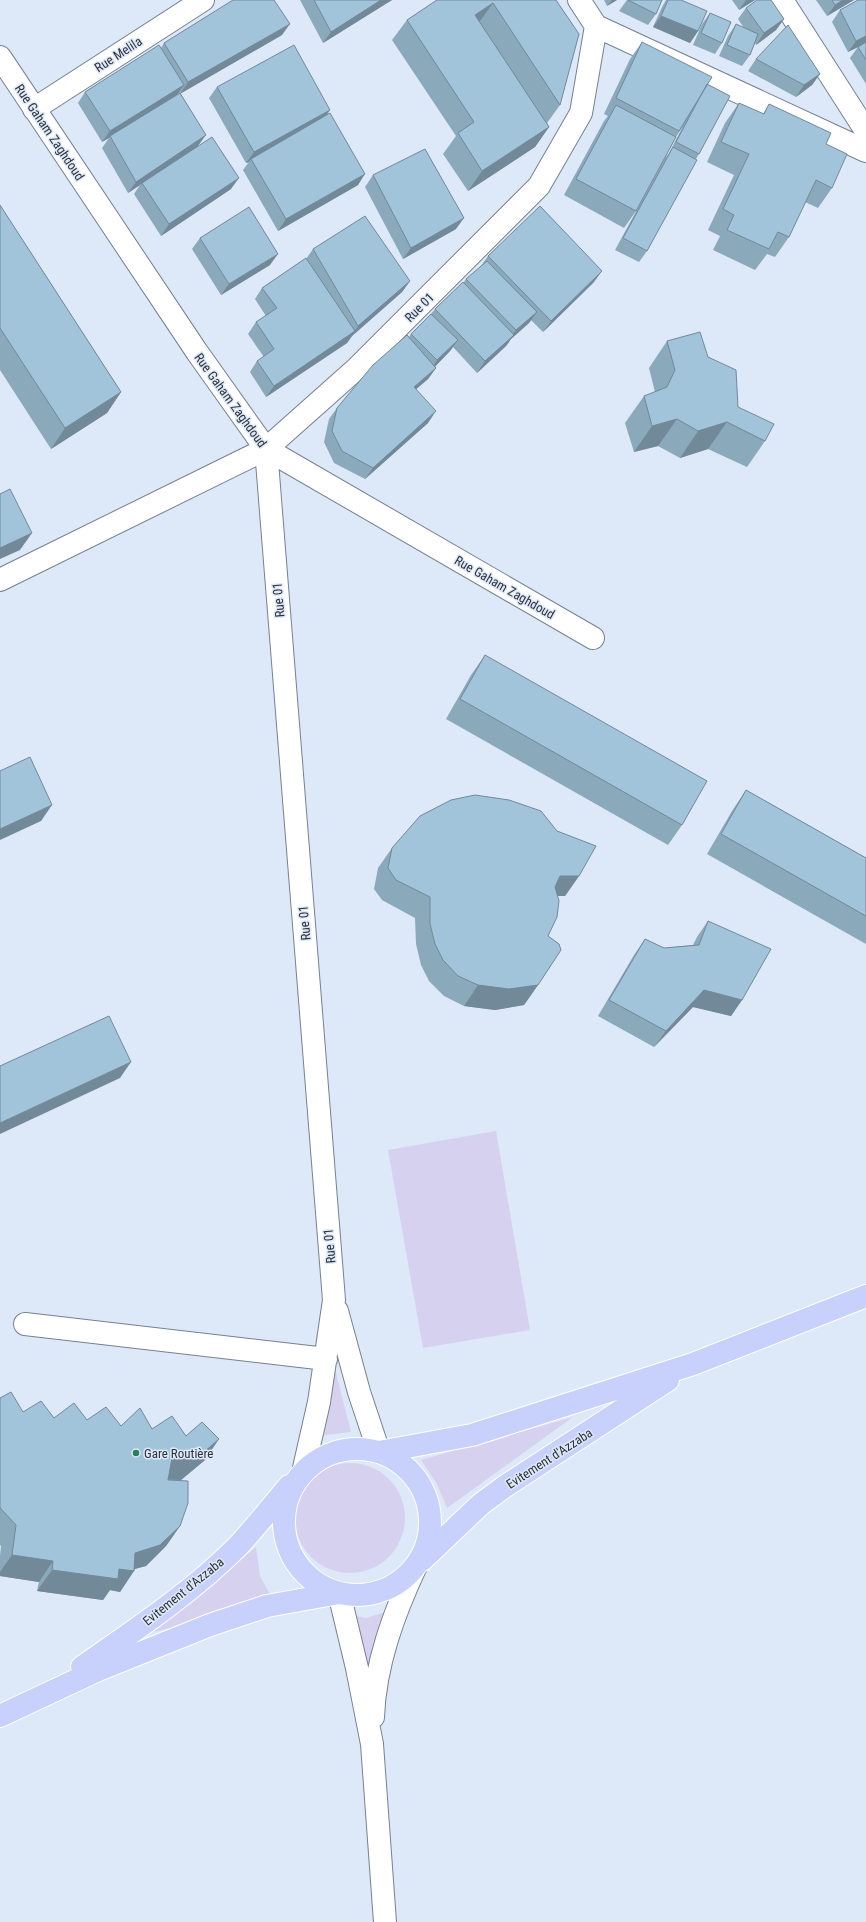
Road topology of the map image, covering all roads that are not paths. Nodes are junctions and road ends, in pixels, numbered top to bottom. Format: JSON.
{"nodes":[{"id":1,"x":203,"y":0,"type":"edge"},
{"id":2,"x":580,"y":0,"type":"edge"},
{"id":3,"x":782,"y":0,"type":"edge"},
{"id":4,"x":596,"y":26,"type":"junction"},
{"id":5,"x":0,"y":57,"type":"edge"},
{"id":6,"x":34,"y":109,"type":"junction"},
{"id":7,"x":866,"y":131,"type":"edge"},
{"id":8,"x":866,"y":151,"type":"edge"},
{"id":9,"x":266,"y":449,"type":"junction"},
{"id":10,"x":0,"y":580,"type":"edge"},
{"id":11,"x":593,"y":638,"type":"dead end"},
{"id":12,"x":866,"y":1296,"type":"edge"},
{"id":13,"x":334,"y":1300,"type":"junction"},
{"id":14,"x":25,"y":1324,"type":"dead end"},
{"id":15,"x":326,"y":1359,"type":"junction"},
{"id":16,"x":693,"y":1364,"type":"junction"},
{"id":17,"x":379,"y":1452,"type":"junction"},
{"id":18,"x":304,"y":1468,"type":"junction"},
{"id":19,"x":416,"y":1566,"type":"junction"},
{"id":20,"x":339,"y":1593,"type":"junction"},
{"id":21,"x":44,"y":1694,"type":"junction"},
{"id":22,"x":0,"y":1716,"type":"edge"},
{"id":23,"x":372,"y":1744,"type":"junction"},
{"id":24,"x":385,"y":1922,"type":"edge"}],
"edges":[{"from":1,"to":6,"type":"street","name":"Rue Melila"},
{"from":2,"to":4,"type":"street"},
{"from":3,"to":7,"type":"street"},
{"from":4,"to":8,"type":"street"},
{"from":4,"to":9,"type":"street","name":"Rue 01"},
{"from":5,"to":6,"type":"street","name":"Rue Gaham Zaghdoud"},
{"from":6,"to":9,"type":"street","name":"Rue Gaham Zaghdoud"},
{"from":9,"to":10,"type":"street"},
{"from":9,"to":11,"type":"street","name":"Rue Gaham Zaghdoud"},
{"from":9,"to":13,"type":"street","name":"Rue 01"},
{"from":12,"to":16,"type":"main road","name":"Evitement d'Azzaba"},
{"from":13,"to":15,"type":"street"},
{"from":13,"to":17,"type":"street"},
{"from":14,"to":15,"type":"street"},
{"from":15,"to":18,"type":"street"},
{"from":16,"to":17,"type":"main road","name":"Evitement d'Azzaba"},
{"from":16,"to":19,"type":"main road","name":"Evitement d'Azzaba"},
{"from":17,"to":18,"type":"main road"},
{"from":17,"to":19,"type":"main road"},
{"from":18,"to":20,"type":"main road"},
{"from":18,"to":21,"type":"main road","name":"Evitement d'Azzaba"},
{"from":19,"to":20,"type":"main road","name":"Evitement d'Azzaba"},
{"from":19,"to":23,"type":"street"},
{"from":20,"to":21,"type":"main road","name":"Evitement d'Azzaba"},
{"from":20,"to":23,"type":"street"},
{"from":21,"to":22,"type":"main road","name":"Evitement d'Azzaba"},
{"from":23,"to":24,"type":"street"}]}
